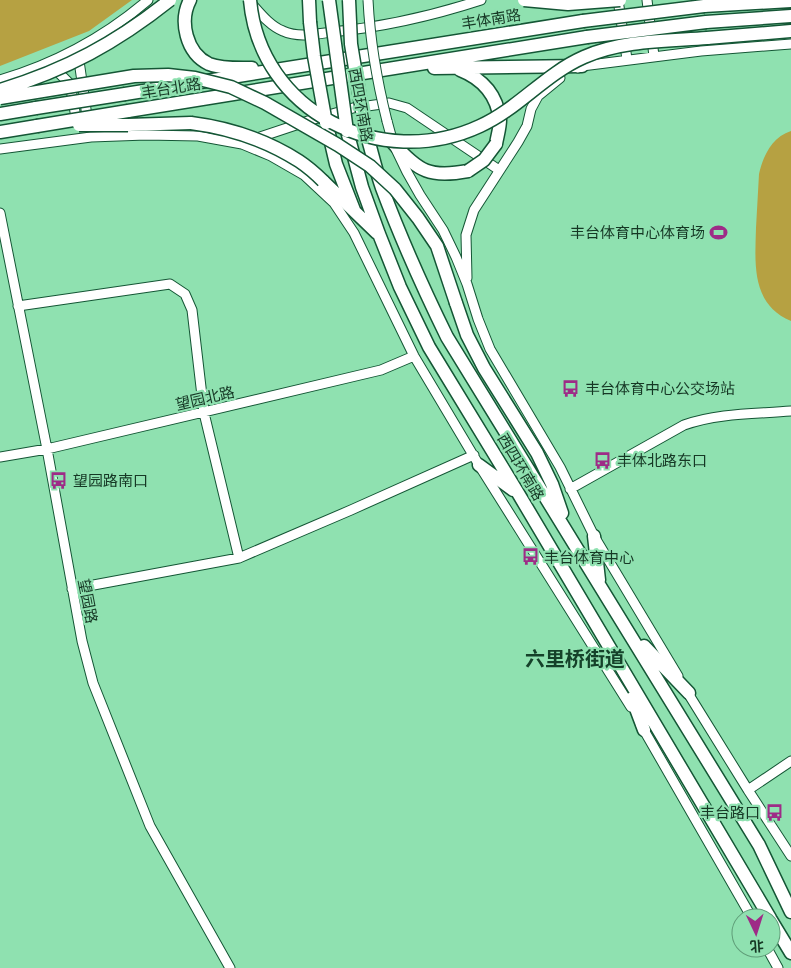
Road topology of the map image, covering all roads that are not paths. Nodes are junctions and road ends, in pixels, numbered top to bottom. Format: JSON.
{"nodes":[{"id":1,"x":148,"y":0,"type":"edge"},
{"id":2,"x":170,"y":0,"type":"edge"},
{"id":3,"x":249,"y":0,"type":"edge"},
{"id":4,"x":329,"y":0,"type":"edge"},
{"id":5,"x":349,"y":0,"type":"edge"},
{"id":6,"x":368,"y":0,"type":"edge"},
{"id":7,"x":481,"y":0,"type":"edge"},
{"id":8,"x":524,"y":0,"type":"edge"},
{"id":9,"x":619,"y":0,"type":"edge"},
{"id":10,"x":647,"y":0,"type":"edge"},
{"id":11,"x":308,"y":1,"type":"edge"},
{"id":12,"x":791,"y":1,"type":"edge"},
{"id":13,"x":189,"y":3,"type":"edge"},
{"id":14,"x":791,"y":16,"type":"edge"},
{"id":15,"x":791,"y":31,"type":"edge"},
{"id":16,"x":791,"y":44,"type":"edge"},
{"id":17,"x":77,"y":49,"type":"junction"},
{"id":18,"x":654,"y":56,"type":"junction"},
{"id":19,"x":627,"y":59,"type":"junction"},
{"id":20,"x":346,"y":60,"type":"joint"},
{"id":21,"x":582,"y":66,"type":"junction"},
{"id":22,"x":41,"y":67,"type":"junction"},
{"id":23,"x":394,"y":68,"type":"junction"},
{"id":24,"x":453,"y":68,"type":"junction"},
{"id":25,"x":290,"y":69,"type":"junction"},
{"id":26,"x":0,"y":80,"type":"edge"},
{"id":27,"x":0,"y":90,"type":"edge"},
{"id":28,"x":0,"y":98,"type":"edge"},
{"id":29,"x":0,"y":114,"type":"edge"},
{"id":30,"x":37,"y":126,"type":"junction"},
{"id":31,"x":0,"y":132,"type":"edge"},
{"id":32,"x":91,"y":137,"type":"junction"},
{"id":33,"x":77,"y":138,"type":"junction"},
{"id":34,"x":242,"y":144,"type":"junction"},
{"id":35,"x":393,"y":144,"type":"junction"},
{"id":36,"x":0,"y":149,"type":"edge"},
{"id":37,"x":499,"y":170,"type":"junction"},
{"id":38,"x":354,"y":210,"type":"junction"},
{"id":39,"x":0,"y":213,"type":"edge"},
{"id":40,"x":379,"y":234,"type":"junction"},
{"id":41,"x":467,"y":284,"type":"junction"},
{"id":42,"x":18,"y":306,"type":"junction"},
{"id":43,"x":414,"y":356,"type":"junction"},
{"id":44,"x":791,"y":411,"type":"edge"},
{"id":45,"x":204,"y":413,"type":"junction"},
{"id":46,"x":47,"y":449,"type":"junction"},
{"id":47,"x":0,"y":457,"type":"edge"},
{"id":48,"x":476,"y":460,"type":"junction"},
{"id":49,"x":570,"y":489,"type":"junction"},
{"id":50,"x":518,"y":492,"type":"junction"},
{"id":51,"x":594,"y":536,"type":"junction"},
{"id":52,"x":571,"y":537,"type":"junction"},
{"id":53,"x":239,"y":558,"type":"junction"},
{"id":54,"x":600,"y":585,"type":"junction"},
{"id":55,"x":72,"y":589,"type":"junction"},
{"id":56,"x":626,"y":628,"type":"junction"},
{"id":57,"x":622,"y":669,"type":"junction"},
{"id":58,"x":689,"y":693,"type":"junction"},
{"id":59,"x":644,"y":730,"type":"junction"},
{"id":60,"x":791,"y":761,"type":"edge"},
{"id":61,"x":748,"y":790,"type":"junction"},
{"id":62,"x":758,"y":845,"type":"junction"},
{"id":63,"x":791,"y":856,"type":"edge"},
{"id":64,"x":791,"y":891,"type":"edge"},
{"id":65,"x":746,"y":908,"type":"edge"},
{"id":66,"x":764,"y":908,"type":"edge"},
{"id":67,"x":791,"y":912,"type":"edge"},
{"id":68,"x":781,"y":936,"type":"edge"},
{"id":69,"x":791,"y":953,"type":"edge"},
{"id":70,"x":230,"y":968,"type":"edge"}],
"edges":[{"from":1,"to":17,"type":"street"},
{"from":2,"to":27,"type":"highway","bridge":true},
{"from":3,"to":7,"type":"street"},
{"from":3,"to":15,"type":"highway","bridge":true},
{"from":4,"to":40,"type":"highway","name":"西四环南路","bridge":true},
{"from":5,"to":52,"type":"highway","name":"西四环南路","bridge":true},
{"from":6,"to":35,"type":"street","name":"西四环南路","bridge":true},
{"from":8,"to":9,"type":"highway","bridge":true},
{"from":9,"to":19,"type":"street"},
{"from":10,"to":18,"type":"street"},
{"from":11,"to":38,"type":"highway","bridge":true},
{"from":12,"to":20,"type":"highway","name":"丰体南路","bridge":true},
{"from":13,"to":25,"type":"highway"},
{"from":14,"to":23,"type":"highway","bridge":true},
{"from":16,"to":18,"type":"street"},
{"from":17,"to":22,"type":"street"},
{"from":17,"to":32,"type":"street"},
{"from":18,"to":19,"type":"street"},
{"from":19,"to":21,"type":"street"},
{"from":20,"to":25,"type":"highway","name":"丰台北路"},
{"from":21,"to":24,"type":"highway"},
{"from":21,"to":37,"type":"street"},
{"from":22,"to":26,"type":"street"},
{"from":22,"to":33,"type":"street"},
{"from":23,"to":24,"type":"highway"},
{"from":23,"to":30,"type":"highway","name":"丰台北路","bridge":true},
{"from":24,"to":35,"type":"highway","bridge":true},
{"from":25,"to":29,"type":"highway","name":"丰台北路","bridge":true},
{"from":28,"to":52,"type":"highway","bridge":true},
{"from":30,"to":31,"type":"highway","name":"丰台北路"},
{"from":30,"to":38,"type":"highway","bridge":true},
{"from":32,"to":33,"type":"street"},
{"from":32,"to":34,"type":"street"},
{"from":33,"to":36,"type":"street"},
{"from":34,"to":37,"type":"street"},
{"from":34,"to":43,"type":"street"},
{"from":35,"to":41,"type":"street","name":"西四环南路"},
{"from":37,"to":41,"type":"street"},
{"from":38,"to":40,"type":"highway"},
{"from":39,"to":42,"type":"street","name":"望园路"},
{"from":40,"to":50,"type":"highway","name":"西四环南路"},
{"from":41,"to":49,"type":"street","name":"西四环南路"},
{"from":42,"to":45,"type":"street"},
{"from":42,"to":46,"type":"street","name":"望园路"},
{"from":43,"to":45,"type":"street","name":"望园北路"},
{"from":43,"to":48,"type":"street"},
{"from":44,"to":49,"type":"street"},
{"from":45,"to":46,"type":"street","name":"望园北路"},
{"from":45,"to":53,"type":"street"},
{"from":46,"to":47,"type":"street","name":"望园北路"},
{"from":46,"to":55,"type":"street","name":"望园路"},
{"from":48,"to":50,"type":"highway"},
{"from":48,"to":53,"type":"street"},
{"from":48,"to":59,"type":"street"},
{"from":49,"to":51,"type":"street","name":"西四环南路"},
{"from":50,"to":57,"type":"highway","name":"西四环南路"},
{"from":51,"to":54,"type":"highway"},
{"from":51,"to":58,"type":"street","name":"西四环南路"},
{"from":52,"to":54,"type":"highway","name":"西四环南路"},
{"from":53,"to":55,"type":"street"},
{"from":54,"to":56,"type":"highway","name":"西四环南路"},
{"from":55,"to":70,"type":"street","name":"望园路"},
{"from":56,"to":58,"type":"highway"},
{"from":56,"to":62,"type":"highway","name":"西四环南路"},
{"from":57,"to":59,"type":"highway"},
{"from":57,"to":66,"type":"highway","name":"西四环南路"},
{"from":58,"to":61,"type":"street","name":"西四环南路"},
{"from":59,"to":65,"type":"street"},
{"from":60,"to":61,"type":"street"},
{"from":61,"to":63,"type":"street","name":"西四环南路"},
{"from":62,"to":64,"type":"highway"},
{"from":62,"to":67,"type":"highway","name":"西四环南路"},
{"from":68,"to":69,"type":"highway","name":"西四环南路"}]}
